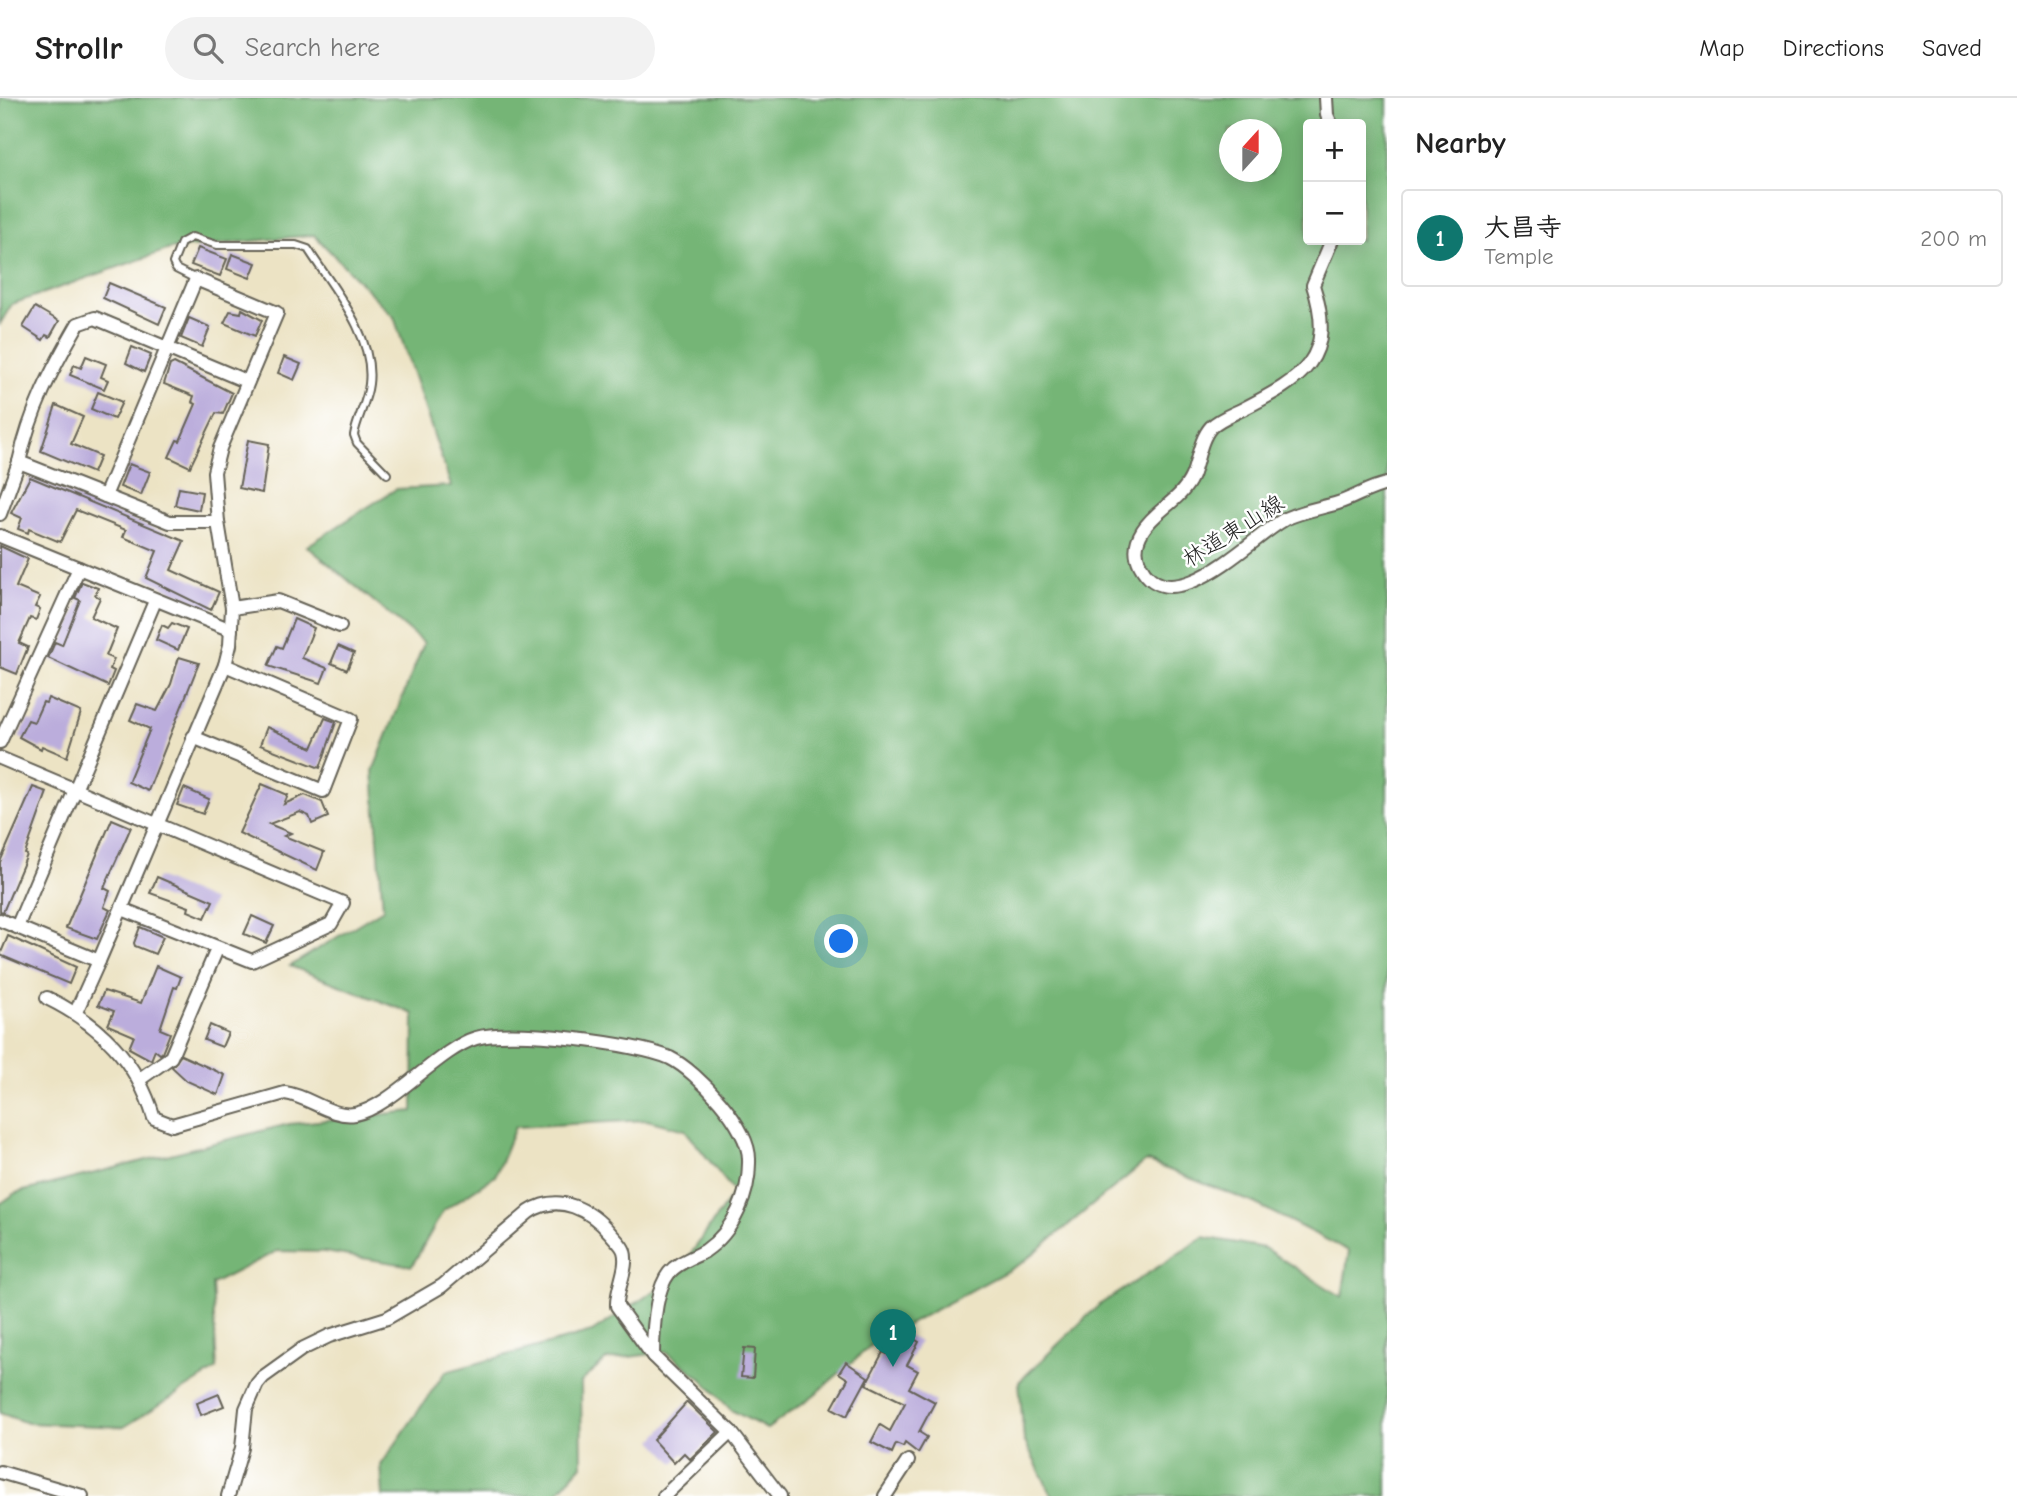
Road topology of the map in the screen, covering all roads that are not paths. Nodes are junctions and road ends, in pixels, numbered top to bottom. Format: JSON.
{"nodes":[{"id":1,"x":1326,"y":98,"type":"edge"},
{"id":2,"x":1330,"y":119,"type":"edge"},
{"id":3,"x":1330,"y":245,"type":"edge"},
{"id":4,"x":196,"y":279,"type":"junction"},
{"id":5,"x":166,"y":348,"type":"junction"},
{"id":6,"x":248,"y":382,"type":"junction"},
{"id":7,"x":19,"y":462,"type":"junction"},
{"id":8,"x":387,"y":474,"type":"dead end"},
{"id":9,"x":1387,"y":484,"type":"edge"},
{"id":10,"x":105,"y":496,"type":"junction"},
{"id":11,"x":0,"y":514,"type":"edge"},
{"id":12,"x":218,"y":522,"type":"junction"},
{"id":13,"x":0,"y":536,"type":"edge"},
{"id":14,"x":79,"y":568,"type":"junction"},
{"id":15,"x":155,"y":601,"type":"junction"},
{"id":16,"x":232,"y":608,"type":"junction"},
{"id":17,"x":340,"y":625,"type":"dead end"},
{"id":18,"x":231,"y":629,"type":"junction"},
{"id":19,"x":225,"y":665,"type":"junction"},
{"id":20,"x":193,"y":737,"type":"junction"},
{"id":21,"x":0,"y":742,"type":"edge"},
{"id":22,"x":0,"y":758,"type":"edge"},
{"id":23,"x":74,"y":790,"type":"junction"},
{"id":24,"x":156,"y":824,"type":"junction"},
{"id":25,"x":122,"y":909,"type":"junction"},
{"id":26,"x":0,"y":920,"type":"edge"},
{"id":27,"x":17,"y":928,"type":"junction"},
{"id":28,"x":217,"y":949,"type":"junction"},
{"id":29,"x":99,"y":961,"type":"junction"},
{"id":30,"x":47,"y":998,"type":"dead end"},
{"id":31,"x":76,"y":1012,"type":"junction"},
{"id":32,"x":140,"y":1079,"type":"junction"},
{"id":33,"x":653,"y":1356,"type":"junction"},
{"id":34,"x":731,"y":1432,"type":"junction"},
{"id":35,"x":908,"y":1461,"type":"dead end"},
{"id":36,"x":0,"y":1472,"type":"edge"},
{"id":37,"x":82,"y":1496,"type":"edge"},
{"id":38,"x":228,"y":1496,"type":"edge"},
{"id":39,"x":664,"y":1496,"type":"edge"},
{"id":40,"x":780,"y":1496,"type":"edge"},
{"id":41,"x":885,"y":1496,"type":"edge"}],
"edges":[{"from":1,"to":2,"type":"street"},
{"from":3,"to":9,"type":"street","name":"林道東山線"},
{"from":4,"to":5,"type":"street"},
{"from":4,"to":6,"type":"street"},
{"from":4,"to":8,"type":"lane"},
{"from":5,"to":6,"type":"street"},
{"from":5,"to":7,"type":"street"},
{"from":5,"to":10,"type":"street"},
{"from":6,"to":12,"type":"street"},
{"from":7,"to":10,"type":"street"},
{"from":7,"to":11,"type":"street"},
{"from":10,"to":12,"type":"street"},
{"from":12,"to":16,"type":"street"},
{"from":13,"to":14,"type":"street"},
{"from":14,"to":15,"type":"street"},
{"from":14,"to":21,"type":"street"},
{"from":15,"to":18,"type":"street"},
{"from":15,"to":23,"type":"street"},
{"from":16,"to":17,"type":"street"},
{"from":16,"to":18,"type":"street"},
{"from":18,"to":19,"type":"street"},
{"from":19,"to":20,"type":"street"},
{"from":19,"to":20,"type":"street"},
{"from":20,"to":24,"type":"street"},
{"from":22,"to":23,"type":"street"},
{"from":23,"to":24,"type":"street"},
{"from":23,"to":27,"type":"street"},
{"from":24,"to":25,"type":"street"},
{"from":24,"to":28,"type":"street"},
{"from":25,"to":28,"type":"street"},
{"from":25,"to":29,"type":"street"},
{"from":26,"to":27,"type":"street"},
{"from":27,"to":29,"type":"street"},
{"from":28,"to":32,"type":"street"},
{"from":29,"to":31,"type":"street"},
{"from":30,"to":31,"type":"street"},
{"from":31,"to":32,"type":"street"},
{"from":32,"to":33,"type":"street"},
{"from":33,"to":34,"type":"street"},
{"from":33,"to":38,"type":"street"},
{"from":34,"to":39,"type":"street"},
{"from":34,"to":40,"type":"street"},
{"from":35,"to":41,"type":"street"},
{"from":36,"to":37,"type":"street"}]}
